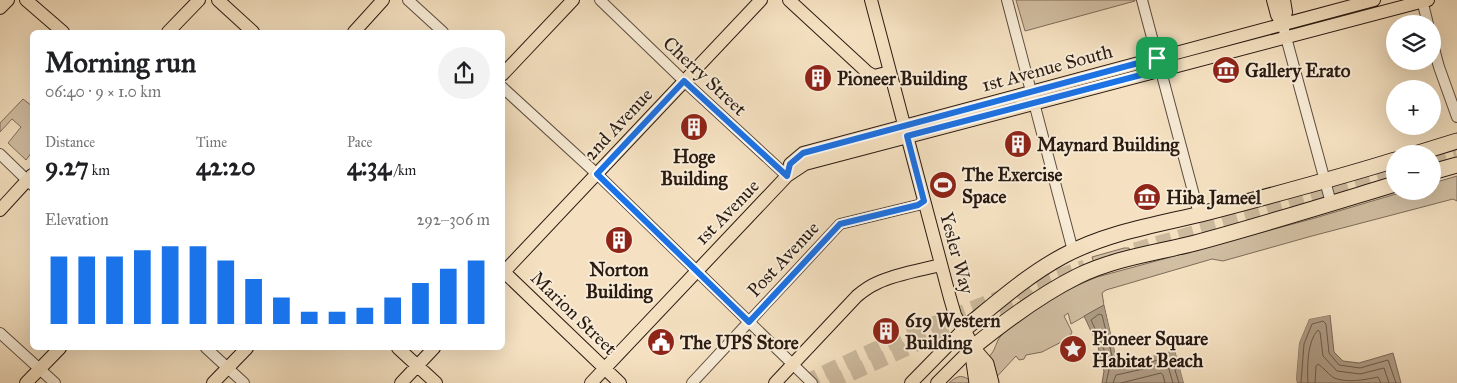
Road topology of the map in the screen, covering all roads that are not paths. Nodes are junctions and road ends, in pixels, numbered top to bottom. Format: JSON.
{"nodes":[{"id":1,"x":8,"y":0,"type":"edge"},
{"id":2,"x":26,"y":0,"type":"edge"},
{"id":3,"x":199,"y":0,"type":"edge"},
{"id":4,"x":218,"y":0,"type":"edge"},
{"id":5,"x":383,"y":0,"type":"edge"},
{"id":6,"x":408,"y":0,"type":"edge"},
{"id":7,"x":573,"y":0,"type":"edge"},
{"id":8,"x":600,"y":0,"type":"edge"},
{"id":9,"x":761,"y":0,"type":"edge"},
{"id":10,"x":789,"y":0,"type":"edge"},
{"id":11,"x":871,"y":0,"type":"edge"},
{"id":12,"x":1006,"y":0,"type":"edge"},
{"id":13,"x":1142,"y":0,"type":"edge"},
{"id":14,"x":1273,"y":0,"type":"edge"},
{"id":15,"x":1284,"y":0,"type":"edge"},
{"id":16,"x":1374,"y":0,"type":"edge"},
{"id":17,"x":1424,"y":0,"type":"edge"},
{"id":18,"x":0,"y":8,"type":"edge"},
{"id":19,"x":1426,"y":15,"type":"edge"},
{"id":20,"x":61,"y":30,"type":"edge"},
{"id":21,"x":170,"y":30,"type":"edge"},
{"id":22,"x":251,"y":30,"type":"edge"},
{"id":23,"x":356,"y":30,"type":"edge"},
{"id":24,"x":441,"y":30,"type":"edge"},
{"id":25,"x":1284,"y":30,"type":"junction"},
{"id":26,"x":1159,"y":64,"type":"junction"},
{"id":27,"x":1440,"y":70,"type":"edge"},
{"id":28,"x":505,"y":71,"type":"edge"},
{"id":29,"x":890,"y":72,"type":"junction"},
{"id":30,"x":684,"y":81,"type":"junction"},
{"id":31,"x":505,"y":90,"type":"edge"},
{"id":32,"x":1033,"y":97,"type":"junction"},
{"id":33,"x":1457,"y":117,"type":"edge"},
{"id":34,"x":905,"y":131,"type":"junction"},
{"id":35,"x":1457,"y":141,"type":"edge"},
{"id":36,"x":1441,"y":146,"type":"edge"},
{"id":37,"x":0,"y":154,"type":"edge"},
{"id":38,"x":1386,"y":163,"type":"edge"},
{"id":39,"x":1457,"y":165,"type":"edge"},
{"id":40,"x":1441,"y":169,"type":"edge"},
{"id":41,"x":597,"y":174,"type":"junction"},
{"id":42,"x":787,"y":176,"type":"junction"},
{"id":43,"x":30,"y":179,"type":"edge"},
{"id":44,"x":30,"y":181,"type":"edge"},
{"id":45,"x":1325,"y":182,"type":"junction"},
{"id":46,"x":1386,"y":187,"type":"edge"},
{"id":47,"x":924,"y":201,"type":"junction"},
{"id":48,"x":1331,"y":203,"type":"junction"},
{"id":49,"x":0,"y":210,"type":"edge"},
{"id":50,"x":1200,"y":214,"type":"junction"},
{"id":51,"x":1073,"y":251,"type":"junction"},
{"id":52,"x":941,"y":265,"type":"junction"},
{"id":53,"x":505,"y":270,"type":"edge"},
{"id":54,"x":697,"y":271,"type":"junction"},
{"id":55,"x":505,"y":274,"type":"edge"},
{"id":56,"x":749,"y":322,"type":"junction"},
{"id":57,"x":963,"y":330,"type":"junction"},
{"id":58,"x":0,"y":333,"type":"edge"},
{"id":59,"x":972,"y":348,"type":"junction"},
{"id":60,"x":58,"y":350,"type":"edge"},
{"id":61,"x":208,"y":350,"type":"edge"},
{"id":62,"x":244,"y":350,"type":"edge"},
{"id":63,"x":400,"y":350,"type":"edge"},
{"id":64,"x":432,"y":350,"type":"edge"},
{"id":65,"x":792,"y":364,"type":"junction"},
{"id":66,"x":417,"y":365,"type":"junction"},
{"id":67,"x":228,"y":368,"type":"junction"},
{"id":68,"x":604,"y":368,"type":"junction"},
{"id":69,"x":40,"y":369,"type":"junction"},
{"id":70,"x":26,"y":383,"type":"edge"},
{"id":71,"x":55,"y":383,"type":"edge"},
{"id":72,"x":213,"y":383,"type":"edge"},
{"id":73,"x":244,"y":383,"type":"edge"},
{"id":74,"x":401,"y":383,"type":"edge"},
{"id":75,"x":436,"y":383,"type":"edge"},
{"id":76,"x":591,"y":383,"type":"edge"},
{"id":77,"x":620,"y":383,"type":"edge"},
{"id":78,"x":692,"y":383,"type":"edge"},
{"id":79,"x":775,"y":383,"type":"edge"},
{"id":80,"x":812,"y":383,"type":"edge"},
{"id":81,"x":911,"y":383,"type":"edge"},
{"id":82,"x":937,"y":383,"type":"edge"},
{"id":83,"x":977,"y":383,"type":"edge"},
{"id":84,"x":992,"y":383,"type":"edge"}],
"edges":[{"from":1,"to":18,"type":"main road"},
{"from":2,"to":20,"type":"main road"},
{"from":3,"to":21,"type":"main road"},
{"from":4,"to":22,"type":"main road"},
{"from":5,"to":23,"type":"main road"},
{"from":6,"to":24,"type":"street"},
{"from":7,"to":28,"type":"main road"},
{"from":8,"to":30,"type":"street","name":"Cherry Street"},
{"from":9,"to":30,"type":"main road","name":"2nd Avenue"},
{"from":10,"to":29,"type":"main road"},
{"from":11,"to":29,"type":"main road","name":"Yesler Way"},
{"from":12,"to":32,"type":"street"},
{"from":13,"to":26,"type":"street"},
{"from":14,"to":25,"type":"main road"},
{"from":15,"to":25,"type":"main road"},
{"from":16,"to":25,"type":"main road","name":"1st Avenue South"},
{"from":17,"to":19,"type":"street"},
{"from":17,"to":25,"type":"main road","name":"1st Avenue South"},
{"from":25,"to":26,"type":"main road","name":"1st Avenue South"},
{"from":25,"to":45,"type":"street"},
{"from":26,"to":32,"type":"main road","name":"1st Avenue South"},
{"from":26,"to":50,"type":"street"},
{"from":27,"to":33,"type":"street"},
{"from":29,"to":34,"type":"main road","name":"Yesler Way"},
{"from":30,"to":41,"type":"main road","name":"2nd Avenue"},
{"from":30,"to":42,"type":"street","name":"Cherry Street"},
{"from":31,"to":41,"type":"street"},
{"from":32,"to":34,"type":"main road","name":"1st Avenue South"},
{"from":32,"to":51,"type":"street"},
{"from":34,"to":42,"type":"main road","name":"1st Avenue"},
{"from":34,"to":47,"type":"main road","name":"Yesler Way"},
{"from":35,"to":36,"type":"highway"},
{"from":37,"to":43,"type":"street"},
{"from":38,"to":45,"type":"highway"},
{"from":39,"to":40,"type":"highway"},
{"from":41,"to":53,"type":"main road","name":"2nd Avenue"},
{"from":41,"to":54,"type":"street"},
{"from":42,"to":54,"type":"main road","name":"1st Avenue"},
{"from":44,"to":49,"type":"main road"},
{"from":45,"to":48,"type":"street"},
{"from":45,"to":50,"type":"highway"},
{"from":46,"to":48,"type":"highway"},
{"from":47,"to":52,"type":"main road","name":"Yesler Way"},
{"from":47,"to":56,"type":"street","name":"Post Avenue"},
{"from":48,"to":59,"type":"highway"},
{"from":50,"to":51,"type":"highway"},
{"from":51,"to":57,"type":"highway"},
{"from":52,"to":57,"type":"main road","name":"Yesler Way"},
{"from":52,"to":65,"type":"main road"},
{"from":54,"to":56,"type":"street"},
{"from":54,"to":68,"type":"main road","name":"1st Avenue"},
{"from":55,"to":68,"type":"main road","name":"Marion Street"},
{"from":56,"to":65,"type":"street"},
{"from":56,"to":78,"type":"street","name":"Post Avenue"},
{"from":57,"to":59,"type":"highway"},
{"from":57,"to":81,"type":"main road"},
{"from":58,"to":69,"type":"street"},
{"from":59,"to":82,"type":"main road"},
{"from":59,"to":83,"type":"highway"},
{"from":59,"to":84,"type":"highway"},
{"from":60,"to":69,"type":"main road"},
{"from":61,"to":67,"type":"street"},
{"from":62,"to":67,"type":"main road"},
{"from":63,"to":66,"type":"main road"},
{"from":64,"to":66,"type":"main road"},
{"from":65,"to":79,"type":"main road"},
{"from":65,"to":80,"type":"street"},
{"from":66,"to":74,"type":"main road"},
{"from":66,"to":75,"type":"main road"},
{"from":67,"to":72,"type":"main road"},
{"from":67,"to":73,"type":"street"},
{"from":68,"to":76,"type":"main road","name":"1st Avenue"},
{"from":68,"to":77,"type":"main road","name":"Marion Street"},
{"from":69,"to":70,"type":"main road"},
{"from":69,"to":71,"type":"street"}]}
